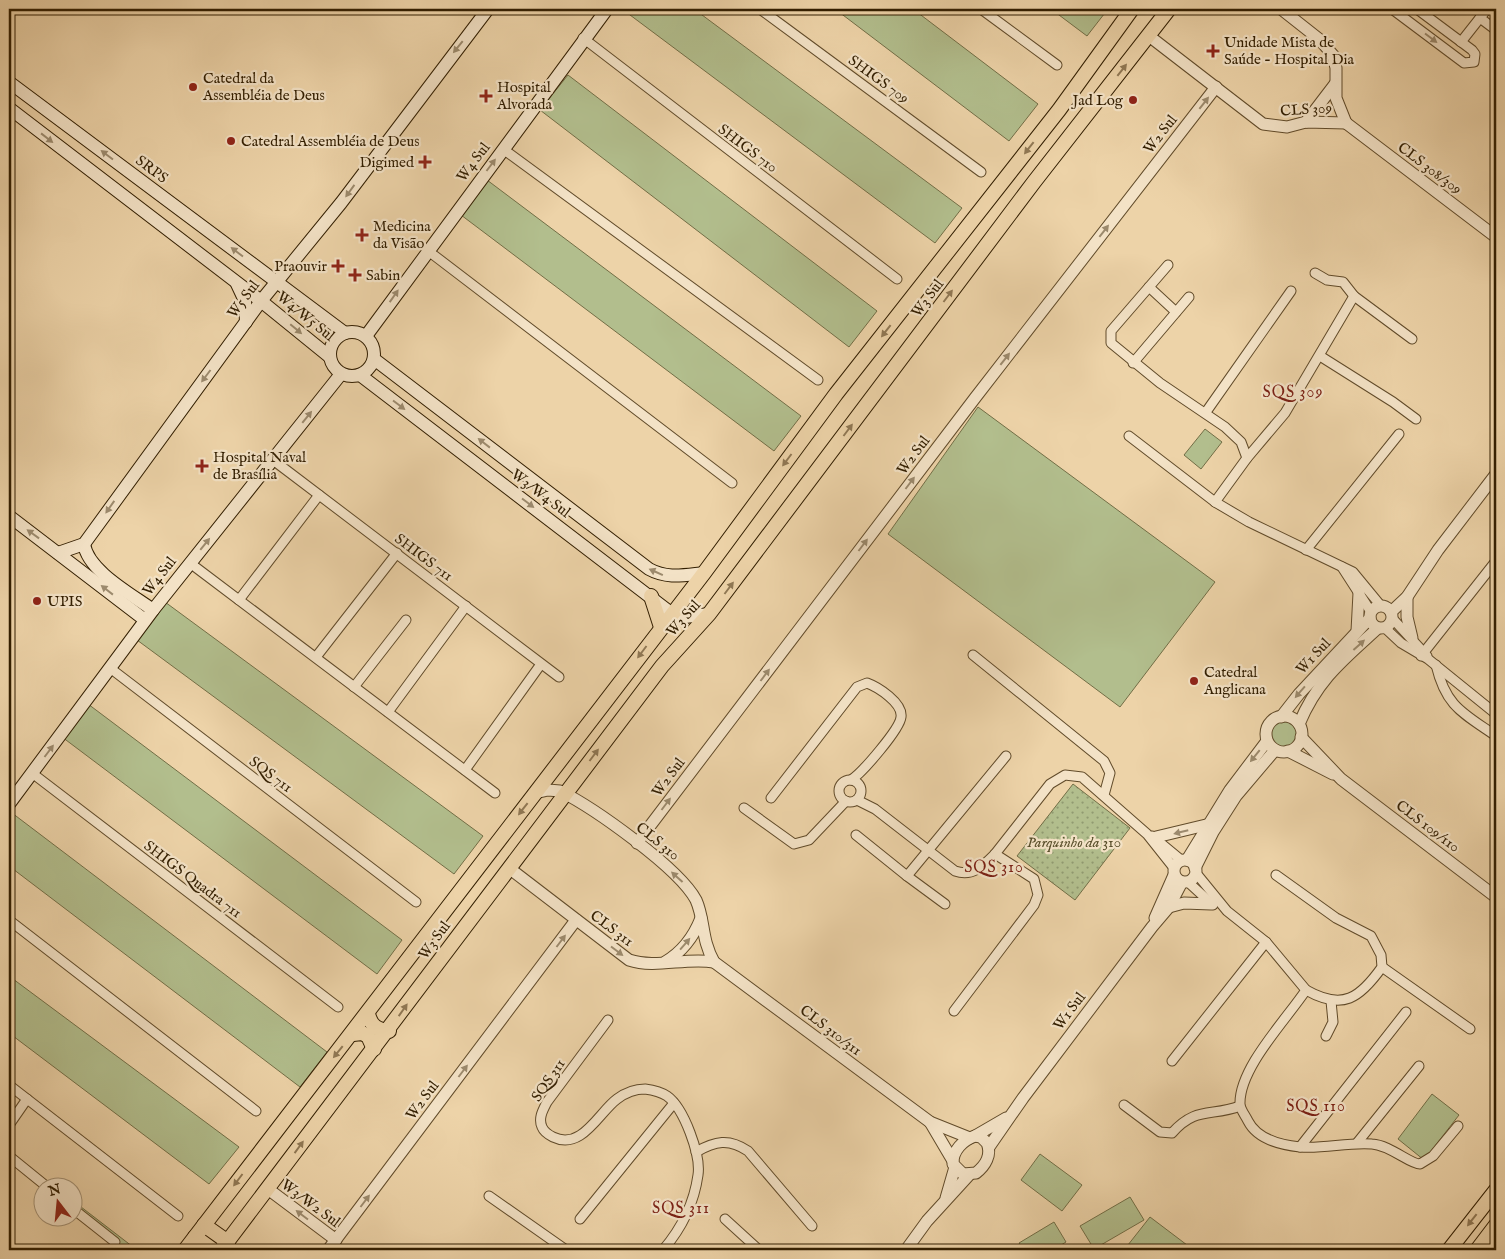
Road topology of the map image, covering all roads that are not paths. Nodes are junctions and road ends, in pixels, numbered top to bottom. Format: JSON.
{"nodes":[{"id":1,"x":488,"y":9,"type":"edge"},
{"id":2,"x":607,"y":9,"type":"edge"},
{"id":3,"x":760,"y":9,"type":"edge"},
{"id":4,"x":981,"y":9,"type":"edge"},
{"id":5,"x":1132,"y":9,"type":"edge"},
{"id":6,"x":1170,"y":9,"type":"edge"},
{"id":7,"x":1281,"y":9,"type":"edge"},
{"id":8,"x":1392,"y":9,"type":"edge"},
{"id":9,"x":1417,"y":9,"type":"edge"},
{"id":10,"x":1487,"y":9,"type":"edge"},
{"id":11,"x":1493,"y":9,"type":"edge"},
{"id":12,"x":1496,"y":11,"type":"edge"},
{"id":13,"x":1480,"y":18,"type":"junction"},
{"id":14,"x":1496,"y":30,"type":"edge"},
{"id":15,"x":1149,"y":36,"type":"junction"},
{"id":16,"x":583,"y":38,"type":"junction"},
{"id":17,"x":1461,"y":42,"type":"junction"},
{"id":18,"x":1057,"y":65,"type":"dead end"},
{"id":19,"x":9,"y":82,"type":"edge"},
{"id":20,"x":1335,"y":84,"type":"junction"},
{"id":21,"x":1216,"y":87,"type":"junction"},
{"id":22,"x":9,"y":108,"type":"edge"},
{"id":23,"x":1059,"y":110,"type":"junction"},
{"id":24,"x":1306,"y":122,"type":"junction"},
{"id":25,"x":1346,"y":123,"type":"junction"},
{"id":26,"x":1072,"y":132,"type":"junction"},
{"id":27,"x":503,"y":149,"type":"junction"},
{"id":28,"x":981,"y":172,"type":"dead end"},
{"id":29,"x":1496,"y":236,"type":"edge"},
{"id":30,"x":427,"y":250,"type":"junction"},
{"id":31,"x":1168,"y":265,"type":"dead end"},
{"id":32,"x":1315,"y":273,"type":"dead end"},
{"id":33,"x":897,"y":279,"type":"dead end"},
{"id":34,"x":276,"y":281,"type":"junction"},
{"id":35,"x":235,"y":282,"type":"junction"},
{"id":36,"x":1149,"y":287,"type":"junction"},
{"id":37,"x":1291,"y":291,"type":"dead end"},
{"id":38,"x":1354,"y":296,"type":"junction"},
{"id":39,"x":1188,"y":297,"type":"dead end"},
{"id":40,"x":261,"y":301,"type":"junction"},
{"id":41,"x":1176,"y":312,"type":"junction"},
{"id":42,"x":246,"y":322,"type":"junction"},
{"id":43,"x":345,"y":333,"type":"junction"},
{"id":44,"x":366,"y":336,"type":"junction"},
{"id":45,"x":1412,"y":339,"type":"dead end"},
{"id":46,"x":1320,"y":356,"type":"junction"},
{"id":47,"x":330,"y":357,"type":"junction"},
{"id":48,"x":374,"y":359,"type":"junction"},
{"id":49,"x":1133,"y":363,"type":"junction"},
{"id":50,"x":342,"y":374,"type":"junction"},
{"id":51,"x":360,"y":375,"type":"junction"},
{"id":52,"x":818,"y":380,"type":"dead end"},
{"id":53,"x":443,"y":412,"type":"junction"},
{"id":54,"x":1206,"y":412,"type":"junction"},
{"id":55,"x":1416,"y":419,"type":"dead end"},
{"id":56,"x":430,"y":428,"type":"junction"},
{"id":57,"x":1399,"y":434,"type":"dead end"},
{"id":58,"x":1129,"y":436,"type":"dead end"},
{"id":59,"x":1247,"y":458,"type":"junction"},
{"id":60,"x":273,"y":460,"type":"junction"},
{"id":61,"x":506,"y":460,"type":"junction"},
{"id":62,"x":1496,"y":474,"type":"edge"},
{"id":63,"x":492,"y":476,"type":"junction"},
{"id":64,"x":732,"y":483,"type":"dead end"},
{"id":65,"x":319,"y":495,"type":"junction"},
{"id":66,"x":1215,"y":502,"type":"junction"},
{"id":67,"x":573,"y":511,"type":"junction"},
{"id":68,"x":9,"y":516,"type":"edge"},
{"id":69,"x":560,"y":527,"type":"junction"},
{"id":70,"x":84,"y":544,"type":"junction"},
{"id":71,"x":1306,"y":550,"type":"junction"},
{"id":72,"x":58,"y":552,"type":"junction"},
{"id":73,"x":397,"y":553,"type":"junction"},
{"id":74,"x":1496,"y":561,"type":"edge"},
{"id":75,"x":190,"y":563,"type":"junction"},
{"id":76,"x":1342,"y":566,"type":"junction"},
{"id":77,"x":704,"y":573,"type":"junction"},
{"id":78,"x":1418,"y":578,"type":"junction"},
{"id":79,"x":1359,"y":593,"type":"junction"},
{"id":80,"x":651,"y":596,"type":"junction"},
{"id":81,"x":1407,"y":597,"type":"junction"},
{"id":82,"x":239,"y":600,"type":"junction"},
{"id":83,"x":466,"y":606,"type":"junction"},
{"id":84,"x":1388,"y":611,"type":"junction"},
{"id":85,"x":671,"y":613,"type":"junction"},
{"id":86,"x":710,"y":614,"type":"junction"},
{"id":87,"x":149,"y":615,"type":"junction"},
{"id":88,"x":1370,"y":615,"type":"junction"},
{"id":89,"x":406,"y":620,"type":"dead end"},
{"id":90,"x":661,"y":627,"type":"junction"},
{"id":91,"x":1381,"y":628,"type":"junction"},
{"id":92,"x":1357,"y":631,"type":"junction"},
{"id":93,"x":1412,"y":638,"type":"junction"},
{"id":94,"x":973,"y":655,"type":"dead end"},
{"id":95,"x":316,"y":657,"type":"junction"},
{"id":96,"x":1427,"y":658,"type":"junction"},
{"id":97,"x":541,"y":664,"type":"junction"},
{"id":98,"x":110,"y":668,"type":"junction"},
{"id":99,"x":559,"y":677,"type":"dead end"},
{"id":100,"x":354,"y":686,"type":"junction"},
{"id":101,"x":388,"y":712,"type":"junction"},
{"id":102,"x":1496,"y":714,"type":"edge"},
{"id":103,"x":1281,"y":716,"type":"junction"},
{"id":104,"x":1299,"y":724,"type":"junction"},
{"id":105,"x":1496,"y":736,"type":"edge"},
{"id":106,"x":1301,"y":738,"type":"junction"},
{"id":107,"x":1271,"y":745,"type":"junction"},
{"id":108,"x":1288,"y":751,"type":"junction"},
{"id":109,"x":1006,"y":756,"type":"dead end"},
{"id":110,"x":869,"y":763,"type":"junction"},
{"id":111,"x":465,"y":770,"type":"junction"},
{"id":112,"x":32,"y":774,"type":"junction"},
{"id":113,"x":1341,"y":779,"type":"junction"},
{"id":114,"x":851,"y":780,"type":"junction"},
{"id":115,"x":860,"y":788,"type":"junction"},
{"id":116,"x":495,"y":793,"type":"dead end"},
{"id":117,"x":535,"y":793,"type":"junction"},
{"id":118,"x":565,"y":794,"type":"junction"},
{"id":119,"x":840,"y":794,"type":"junction"},
{"id":120,"x":1104,"y":795,"type":"junction"},
{"id":121,"x":771,"y":798,"type":"dead end"},
{"id":122,"x":857,"y":800,"type":"junction"},
{"id":123,"x":846,"y":802,"type":"junction"},
{"id":124,"x":9,"y":804,"type":"edge"},
{"id":125,"x":744,"y":808,"type":"dead end"},
{"id":126,"x":875,"y":809,"type":"junction"},
{"id":127,"x":829,"y":818,"type":"junction"},
{"id":128,"x":1206,"y":825,"type":"junction"},
{"id":129,"x":856,"y":835,"type":"dead end"},
{"id":130,"x":1151,"y":836,"type":"junction"},
{"id":131,"x":637,"y":843,"type":"junction"},
{"id":132,"x":928,"y":851,"type":"junction"},
{"id":133,"x":995,"y":854,"type":"junction"},
{"id":134,"x":509,"y":868,"type":"junction"},
{"id":135,"x":1185,"y":871,"type":"junction"},
{"id":136,"x":1276,"y":875,"type":"dead end"},
{"id":137,"x":907,"y":876,"type":"junction"},
{"id":138,"x":1496,"y":897,"type":"edge"},
{"id":139,"x":416,"y":902,"type":"dead end"},
{"id":140,"x":945,"y":904,"type":"dead end"},
{"id":141,"x":1211,"y":904,"type":"junction"},
{"id":142,"x":1169,"y":907,"type":"junction"},
{"id":143,"x":1227,"y":911,"type":"junction"},
{"id":144,"x":701,"y":918,"type":"junction"},
{"id":145,"x":9,"y":920,"type":"edge"},
{"id":146,"x":576,"y":920,"type":"junction"},
{"id":147,"x":1152,"y":927,"type":"junction"},
{"id":148,"x":1266,"y":942,"type":"junction"},
{"id":149,"x":714,"y":962,"type":"junction"},
{"id":150,"x":662,"y":964,"type":"junction"},
{"id":151,"x":1382,"y":967,"type":"junction"},
{"id":152,"x":1306,"y":990,"type":"junction"},
{"id":153,"x":1331,"y":1001,"type":"junction"},
{"id":154,"x":338,"y":1007,"type":"dead end"},
{"id":155,"x":954,"y":1011,"type":"dead end"},
{"id":156,"x":1406,"y":1012,"type":"dead end"},
{"id":157,"x":368,"y":1014,"type":"junction"},
{"id":158,"x":608,"y":1020,"type":"dead end"},
{"id":159,"x":1470,"y":1030,"type":"dead end"},
{"id":160,"x":389,"y":1031,"type":"junction"},
{"id":161,"x":353,"y":1034,"type":"junction"},
{"id":162,"x":1326,"y":1036,"type":"dead end"},
{"id":163,"x":374,"y":1049,"type":"junction"},
{"id":164,"x":1172,"y":1061,"type":"dead end"},
{"id":165,"x":1419,"y":1066,"type":"dead end"},
{"id":166,"x":9,"y":1085,"type":"edge"},
{"id":167,"x":27,"y":1099,"type":"junction"},
{"id":168,"x":674,"y":1103,"type":"junction"},
{"id":169,"x":1124,"y":1105,"type":"dead end"},
{"id":170,"x":1240,"y":1106,"type":"junction"},
{"id":171,"x":256,"y":1112,"type":"dead end"},
{"id":172,"x":1012,"y":1114,"type":"junction"},
{"id":173,"x":930,"y":1122,"type":"junction"},
{"id":174,"x":9,"y":1125,"type":"edge"},
{"id":175,"x":1458,"y":1126,"type":"dead end"},
{"id":176,"x":972,"y":1137,"type":"junction"},
{"id":177,"x":1357,"y":1143,"type":"junction"},
{"id":178,"x":989,"y":1147,"type":"junction"},
{"id":179,"x":1300,"y":1147,"type":"junction"},
{"id":180,"x":696,"y":1152,"type":"junction"},
{"id":181,"x":9,"y":1156,"type":"edge"},
{"id":182,"x":954,"y":1164,"type":"junction"},
{"id":183,"x":969,"y":1175,"type":"junction"},
{"id":184,"x":34,"y":1176,"type":"edge"},
{"id":185,"x":268,"y":1189,"type":"junction"},
{"id":186,"x":1496,"y":1190,"type":"edge"},
{"id":187,"x":490,"y":1196,"type":"dead end"},
{"id":188,"x":945,"y":1200,"type":"junction"},
{"id":189,"x":82,"y":1216,"type":"edge"},
{"id":190,"x":178,"y":1216,"type":"dead end"},
{"id":191,"x":580,"y":1219,"type":"dead end"},
{"id":192,"x":725,"y":1219,"type":"dead end"},
{"id":193,"x":204,"y":1225,"type":"junction"},
{"id":194,"x":1496,"y":1225,"type":"edge"},
{"id":195,"x":812,"y":1226,"type":"dead end"},
{"id":196,"x":195,"y":1237,"type":"junction"},
{"id":197,"x":336,"y":1240,"type":"junction"},
{"id":198,"x":115,"y":1242,"type":"dead end"},
{"id":199,"x":1496,"y":1243,"type":"edge"},
{"id":200,"x":224,"y":1246,"type":"edge"},
{"id":201,"x":185,"y":1250,"type":"edge"},
{"id":202,"x":214,"y":1250,"type":"edge"},
{"id":203,"x":328,"y":1250,"type":"edge"},
{"id":204,"x":566,"y":1250,"type":"edge"},
{"id":205,"x":664,"y":1250,"type":"edge"},
{"id":206,"x":759,"y":1250,"type":"edge"},
{"id":207,"x":906,"y":1250,"type":"edge"},
{"id":208,"x":1449,"y":1250,"type":"edge"},
{"id":209,"x":1477,"y":1250,"type":"edge"},
{"id":210,"x":1488,"y":1250,"type":"edge"}],
"edges":[{"from":1,"to":34,"type":"main road","name":"W5 Sul","one_way":true},
{"from":2,"to":16,"type":"main road","name":"W4 Sul"},
{"from":3,"to":28,"type":"street","name":"SHIGS 709"},
{"from":4,"to":18,"type":"street"},
{"from":5,"to":23,"type":"main road","name":"W3 Sul"},
{"from":6,"to":15,"type":"main road","name":"W3 Sul"},
{"from":7,"to":20,"type":"street"},
{"from":8,"to":17,"type":"street","one_way":true},
{"from":9,"to":17,"type":"street"},
{"from":10,"to":13,"type":"street"},
{"from":11,"to":12,"type":"street"},
{"from":13,"to":14,"type":"street"},
{"from":13,"to":17,"type":"street"},
{"from":15,"to":21,"type":"street","name":"CLS 309"},
{"from":26,"to":15,"type":"main road","name":"W3 Sul","one_way":true},
{"from":16,"to":27,"type":"main road","name":"W4 Sul"},
{"from":16,"to":33,"type":"street","name":"SHIGS 710"},
{"from":34,"to":19,"type":"main road","name":"SRPS","one_way":true},
{"from":20,"to":24,"type":"street"},
{"from":20,"to":25,"type":"street"},
{"from":21,"to":24,"type":"street","name":"CLS 309"},
{"from":131,"to":21,"type":"street","name":"W2 Sul","one_way":true},
{"from":22,"to":35,"type":"main road","one_way":true},
{"from":23,"to":26,"type":"main road"},
{"from":23,"to":77,"type":"main road","name":"W3 Sul","one_way":true},
{"from":24,"to":25,"type":"street","name":"CLS 309"},
{"from":25,"to":29,"type":"street","name":"CLS 308/309"},
{"from":86,"to":26,"type":"main road","name":"W3 Sul","one_way":true},
{"from":30,"to":27,"type":"main road","name":"W4 Sul","one_way":true},
{"from":27,"to":52,"type":"street"},
{"from":44,"to":30,"type":"main road","name":"W4 Sul","one_way":true},
{"from":30,"to":64,"type":"street"},
{"from":31,"to":36,"type":"street"},
{"from":32,"to":38,"type":"street"},
{"from":34,"to":40,"type":"main road","name":"W5 Sul"},
{"from":34,"to":43,"type":"main road","name":"W4/W5 Sul"},
{"from":35,"to":40,"type":"main road"},
{"from":35,"to":42,"type":"main road"},
{"from":36,"to":41,"type":"street"},
{"from":36,"to":49,"type":"street"},
{"from":37,"to":54,"type":"street"},
{"from":38,"to":45,"type":"street"},
{"from":38,"to":46,"type":"street"},
{"from":39,"to":41,"type":"street"},
{"from":40,"to":42,"type":"main road","name":"W5 Sul"},
{"from":40,"to":47,"type":"main road","name":"W4/W5 Sul","one_way":true},
{"from":41,"to":49,"type":"street"},
{"from":42,"to":70,"type":"main road","name":"W5 Sul","one_way":true},
{"from":43,"to":44,"type":"main road"},
{"from":43,"to":47,"type":"main road"},
{"from":44,"to":48,"type":"main road"},
{"from":46,"to":55,"type":"street"},
{"from":46,"to":59,"type":"street"},
{"from":47,"to":50,"type":"main road"},
{"from":48,"to":51,"type":"main road"},
{"from":48,"to":53,"type":"main road","name":"W3/W4 Sul"},
{"from":49,"to":54,"type":"street"},
{"from":50,"to":51,"type":"main road"},
{"from":60,"to":50,"type":"main road","name":"W4 Sul","one_way":true},
{"from":51,"to":56,"type":"main road","name":"W3/W4 Sul","one_way":true},
{"from":53,"to":56,"type":"main road"},
{"from":61,"to":53,"type":"main road","name":"W3/W4 Sul","one_way":true},
{"from":54,"to":59,"type":"street"},
{"from":56,"to":63,"type":"main road","name":"W3/W4 Sul"},
{"from":57,"to":71,"type":"street"},
{"from":58,"to":66,"type":"street"},
{"from":59,"to":66,"type":"street"},
{"from":60,"to":65,"type":"street","name":"SHIGS 711"},
{"from":75,"to":60,"type":"main road","name":"W4 Sul","one_way":true},
{"from":61,"to":63,"type":"main road"},
{"from":61,"to":67,"type":"main road","name":"W3/W4 Sul"},
{"from":62,"to":78,"type":"street"},
{"from":63,"to":69,"type":"main road","name":"W3/W4 Sul","one_way":true},
{"from":65,"to":73,"type":"street","name":"SHIGS 711"},
{"from":65,"to":82,"type":"street"},
{"from":66,"to":71,"type":"street"},
{"from":67,"to":69,"type":"main road"},
{"from":77,"to":67,"type":"main road","name":"W3/W4 Sul","one_way":true},
{"from":72,"to":68,"type":"main road","one_way":true},
{"from":69,"to":80,"type":"main road","name":"W3/W4 Sul"},
{"from":70,"to":72,"type":"main road"},
{"from":70,"to":87,"type":"main road"},
{"from":71,"to":76,"type":"street"},
{"from":87,"to":72,"type":"main road","one_way":true},
{"from":73,"to":83,"type":"street","name":"SHIGS 711"},
{"from":73,"to":95,"type":"street"},
{"from":74,"to":96,"type":"street"},
{"from":75,"to":82,"type":"street"},
{"from":75,"to":87,"type":"main road","name":"W4 Sul"},
{"from":76,"to":79,"type":"street"},
{"from":76,"to":84,"type":"street"},
{"from":77,"to":85,"type":"main road","name":"W3 Sul"},
{"from":78,"to":81,"type":"street"},
{"from":78,"to":84,"type":"street"},
{"from":79,"to":88,"type":"street"},
{"from":79,"to":92,"type":"street"},
{"from":80,"to":85,"type":"main road","name":"W3/W4 Sul"},
{"from":80,"to":90,"type":"main road"},
{"from":81,"to":84,"type":"street"},
{"from":81,"to":93,"type":"street"},
{"from":82,"to":95,"type":"street"},
{"from":83,"to":97,"type":"street","name":"SHIGS 711"},
{"from":83,"to":101,"type":"street"},
{"from":84,"to":88,"type":"street"},
{"from":84,"to":91,"type":"street"},
{"from":84,"to":93,"type":"street"},
{"from":85,"to":86,"type":"main road"},
{"from":85,"to":90,"type":"main road","name":"W3 Sul"},
{"from":118,"to":86,"type":"main road","name":"W3 Sul","one_way":true},
{"from":87,"to":98,"type":"main road","name":"W4 Sul"},
{"from":88,"to":91,"type":"street"},
{"from":88,"to":92,"type":"street","name":"W1 Sul"},
{"from":89,"to":100,"type":"street"},
{"from":90,"to":117,"type":"main road","name":"W3 Sul","one_way":true},
{"from":91,"to":96,"type":"street"},
{"from":104,"to":91,"type":"street","name":"W1 Sul","one_way":true},
{"from":92,"to":103,"type":"street","name":"W1 Sul","one_way":true},
{"from":93,"to":96,"type":"street"},
{"from":94,"to":120,"type":"street"},
{"from":95,"to":100,"type":"street"},
{"from":96,"to":102,"type":"street"},
{"from":96,"to":105,"type":"street"},
{"from":97,"to":99,"type":"street","name":"SHIGS 711"},
{"from":97,"to":111,"type":"street"},
{"from":112,"to":98,"type":"main road","name":"W4 Sul","one_way":true},
{"from":98,"to":139,"type":"street","name":"SQS 711"},
{"from":100,"to":101,"type":"street"},
{"from":101,"to":111,"type":"street"},
{"from":103,"to":104,"type":"street"},
{"from":103,"to":107,"type":"street"},
{"from":104,"to":106,"type":"street"},
{"from":106,"to":108,"type":"street"},
{"from":106,"to":113,"type":"street","name":"CLS 109/110"},
{"from":107,"to":108,"type":"street"},
{"from":107,"to":128,"type":"street","name":"W1 Sul","one_way":true},
{"from":107,"to":135,"type":"street","name":"W1 Sul"},
{"from":108,"to":113,"type":"street","name":"CLS 109/110"},
{"from":109,"to":132,"type":"street"},
{"from":110,"to":114,"type":"street"},
{"from":110,"to":115,"type":"street"},
{"from":110,"to":121,"type":"street"},
{"from":111,"to":116,"type":"street"},
{"from":112,"to":124,"type":"main road","name":"W4 Sul"},
{"from":112,"to":154,"type":"street","name":"SHIGS Quadra 711"},
{"from":113,"to":138,"type":"street","name":"CLS 109/110"},
{"from":114,"to":115,"type":"street"},
{"from":114,"to":119,"type":"street"},
{"from":115,"to":122,"type":"street"},
{"from":115,"to":126,"type":"street"},
{"from":117,"to":118,"type":"street","name":"CLS 310"},
{"from":117,"to":157,"type":"main road","name":"W3 Sul","one_way":true},
{"from":118,"to":131,"type":"street","name":"CLS 310"},
{"from":118,"to":134,"type":"main road","name":"W3 Sul"},
{"from":119,"to":123,"type":"street"},
{"from":119,"to":127,"type":"street"},
{"from":120,"to":130,"type":"street"},
{"from":120,"to":133,"type":"street"},
{"from":122,"to":123,"type":"street"},
{"from":122,"to":126,"type":"street"},
{"from":123,"to":127,"type":"street"},
{"from":125,"to":127,"type":"street"},
{"from":126,"to":132,"type":"street"},
{"from":128,"to":130,"type":"street","one_way":true},
{"from":128,"to":135,"type":"street","name":"W1 Sul"},
{"from":129,"to":137,"type":"street"},
{"from":130,"to":135,"type":"street"},
{"from":144,"to":131,"type":"street","name":"CLS 310","one_way":true},
{"from":132,"to":133,"type":"street"},
{"from":132,"to":137,"type":"street"},
{"from":133,"to":155,"type":"street"},
{"from":134,"to":146,"type":"street","name":"CLS 311"},
{"from":160,"to":134,"type":"main road","name":"W3 Sul","one_way":true},
{"from":135,"to":141,"type":"street"},
{"from":135,"to":142,"type":"street","name":"W1 Sul"},
{"from":135,"to":143,"type":"street"},
{"from":135,"to":147,"type":"street","name":"W1 Sul"},
{"from":136,"to":151,"type":"street"},
{"from":137,"to":140,"type":"street"},
{"from":141,"to":142,"type":"street"},
{"from":141,"to":143,"type":"street"},
{"from":142,"to":147,"type":"street","name":"W1 Sul"},
{"from":143,"to":148,"type":"street"},
{"from":144,"to":149,"type":"street","name":"CLS 310"},
{"from":150,"to":144,"type":"street","one_way":true},
{"from":145,"to":171,"type":"street"},
{"from":146,"to":150,"type":"street","name":"CLS 311","one_way":true},
{"from":197,"to":146,"type":"street","name":"W2 Sul","one_way":true},
{"from":147,"to":172,"type":"street","name":"W1 Sul"},
{"from":148,"to":152,"type":"street"},
{"from":148,"to":164,"type":"street"},
{"from":149,"to":150,"type":"street","name":"CLS 311"},
{"from":149,"to":173,"type":"street","name":"CLS 310/311"},
{"from":151,"to":153,"type":"street"},
{"from":151,"to":159,"type":"street"},
{"from":152,"to":153,"type":"street"},
{"from":152,"to":170,"type":"street"},
{"from":153,"to":162,"type":"street"},
{"from":156,"to":179,"type":"street"},
{"from":157,"to":160,"type":"main road"},
{"from":157,"to":161,"type":"main road","name":"W3 Sul"},
{"from":158,"to":168,"type":"street","name":"SQS 311"},
{"from":160,"to":163,"type":"main road","name":"W3 Sul"},
{"from":161,"to":163,"type":"main road"},
{"from":161,"to":193,"type":"main road","name":"W3 Sul","one_way":true},
{"from":185,"to":163,"type":"main road","name":"W3 Sul","one_way":true},
{"from":165,"to":177,"type":"street"},
{"from":166,"to":167,"type":"street"},
{"from":167,"to":174,"type":"street"},
{"from":167,"to":190,"type":"street"},
{"from":168,"to":180,"type":"street"},
{"from":168,"to":191,"type":"street"},
{"from":169,"to":170,"type":"street"},
{"from":170,"to":179,"type":"street"},
{"from":172,"to":176,"type":"street","name":"W1 Sul"},
{"from":172,"to":178,"type":"street","name":"W1 Sul"},
{"from":173,"to":176,"type":"street","name":"CLS 310/311"},
{"from":173,"to":182,"type":"street","name":"CLS 310/311"},
{"from":175,"to":177,"type":"street"},
{"from":176,"to":178,"type":"street"},
{"from":176,"to":182,"type":"street"},
{"from":177,"to":179,"type":"street"},
{"from":178,"to":183,"type":"street"},
{"from":180,"to":195,"type":"street"},
{"from":180,"to":205,"type":"street"},
{"from":181,"to":184,"type":"street"},
{"from":182,"to":183,"type":"street"},
{"from":182,"to":188,"type":"street"},
{"from":183,"to":188,"type":"street"},
{"from":197,"to":185,"type":"street","name":"W3/W2 Sul","one_way":true},
{"from":185,"to":200,"type":"main road","name":"W3 Sul"},
{"from":186,"to":208,"type":"main road","one_way":true},
{"from":187,"to":204,"type":"street"},
{"from":188,"to":207,"type":"street"},
{"from":189,"to":198,"type":"street"},
{"from":192,"to":206,"type":"street"},
{"from":193,"to":196,"type":"main road","name":"W3 Sul"},
{"from":193,"to":200,"type":"main road"},
{"from":194,"to":209,"type":"main road"},
{"from":196,"to":201,"type":"main road","name":"W3 Sul"},
{"from":196,"to":202,"type":"main road"},
{"from":197,"to":203,"type":"street","name":"W2 Sul"},
{"from":199,"to":210,"type":"main road"}]}
